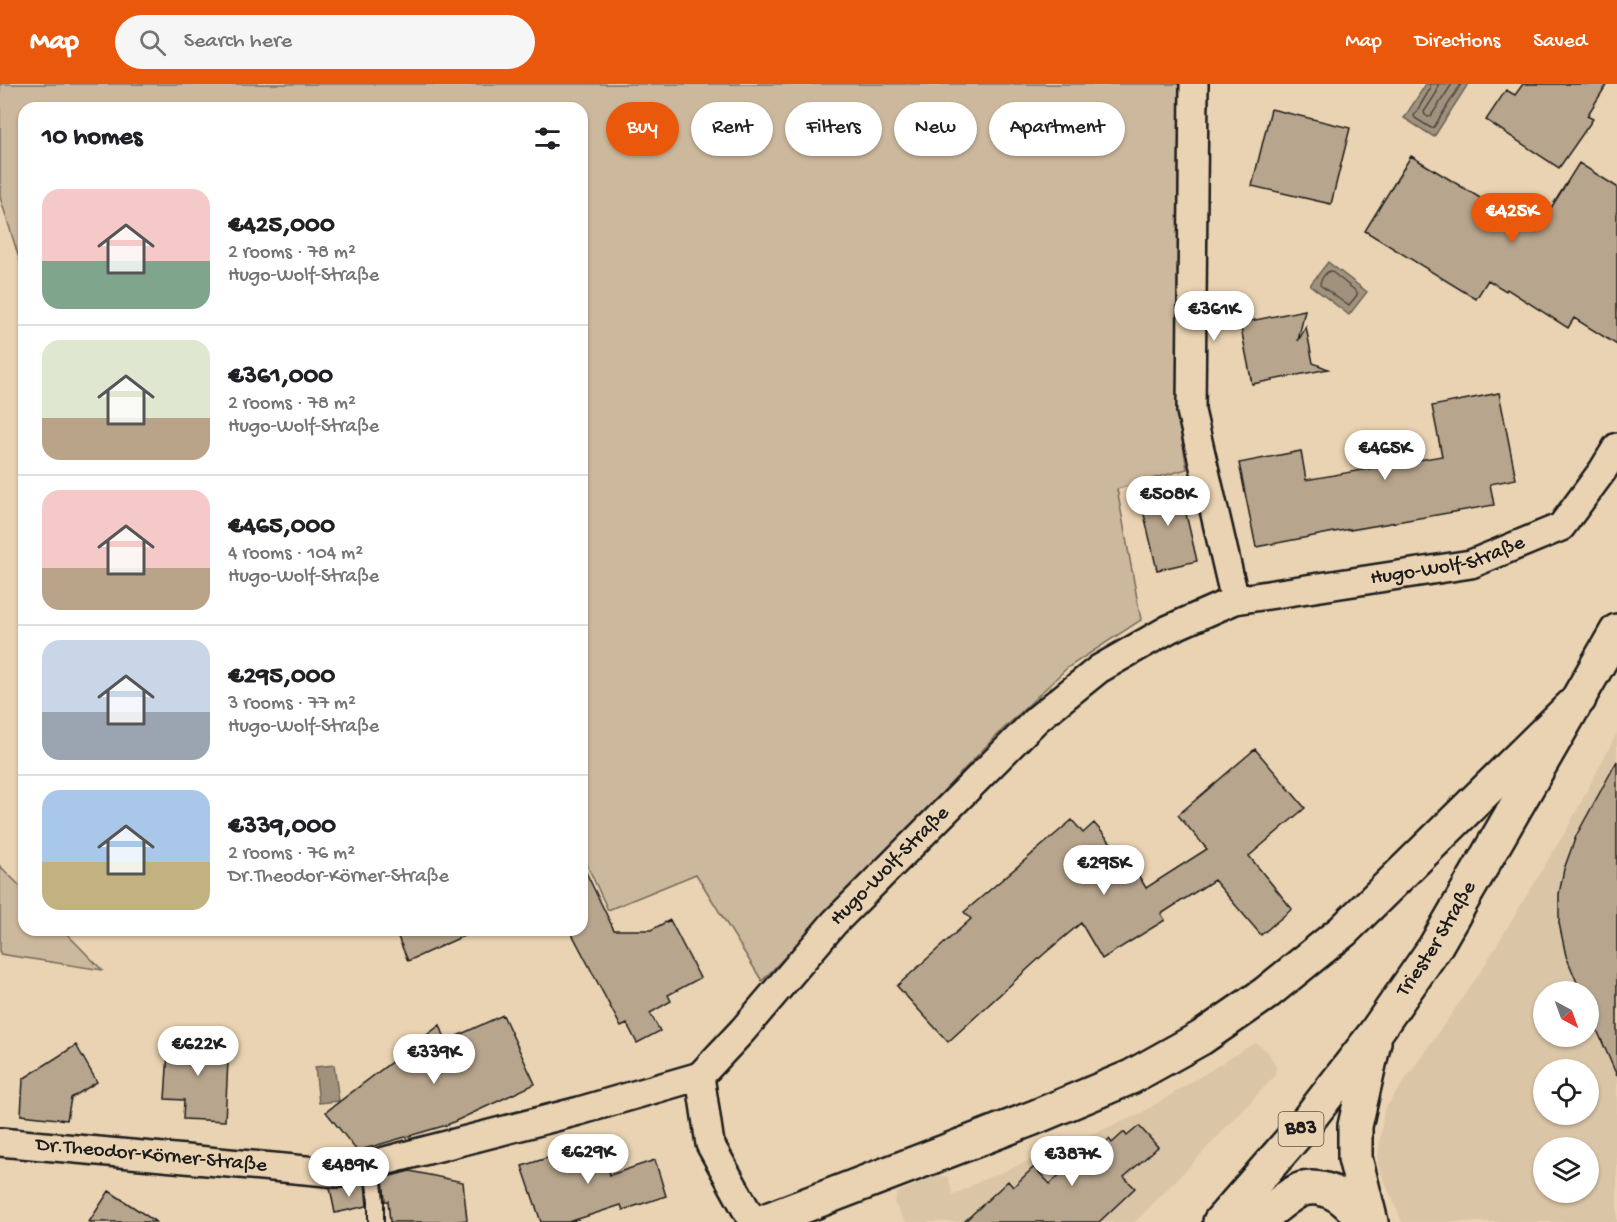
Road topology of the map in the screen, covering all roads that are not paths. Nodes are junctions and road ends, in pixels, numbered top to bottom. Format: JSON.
{"nodes":[{"id":1,"x":1194,"y":84,"type":"edge"},
{"id":2,"x":1617,"y":447,"type":"edge"},
{"id":3,"x":1235,"y":600,"type":"junction"},
{"id":4,"x":1617,"y":631,"type":"edge"},
{"id":5,"x":1579,"y":699,"type":"junction"},
{"id":6,"x":1376,"y":1032,"type":"junction"},
{"id":7,"x":700,"y":1076,"type":"junction"},
{"id":8,"x":0,"y":1142,"type":"edge"},
{"id":9,"x":372,"y":1164,"type":"junction"},
{"id":10,"x":376,"y":1222,"type":"edge"},
{"id":11,"x":753,"y":1222,"type":"edge"},
{"id":12,"x":762,"y":1222,"type":"edge"},
{"id":13,"x":1220,"y":1222,"type":"edge"},
{"id":14,"x":1258,"y":1222,"type":"edge"},
{"id":15,"x":1366,"y":1222,"type":"edge"},
{"id":16,"x":1371,"y":1222,"type":"edge"}],
"edges":[{"from":1,"to":3,"type":"street"},
{"from":2,"to":3,"type":"street","name":"Hugo-Wolf-Straße"},
{"from":3,"to":7,"type":"street","name":"Hugo-Wolf-Straße"},
{"from":4,"to":5,"type":"main road","name":"Triester Straße","number":"B83"},
{"from":5,"to":6,"type":"main road","name":"Triester Straße","number":"B83"},
{"from":5,"to":12,"type":"main road"},
{"from":6,"to":13,"type":"main road","name":"Triester Straße","number":"B83"},
{"from":6,"to":16,"type":"main road"},
{"from":7,"to":9,"type":"street","name":"Dr.Theodor-Körner-Straße"},
{"from":7,"to":11,"type":"street"},
{"from":8,"to":9,"type":"street","name":"Dr.Theodor-Körner-Straße"},
{"from":9,"to":10,"type":"lane"},
{"from":14,"to":15,"type":"main road"}]}
